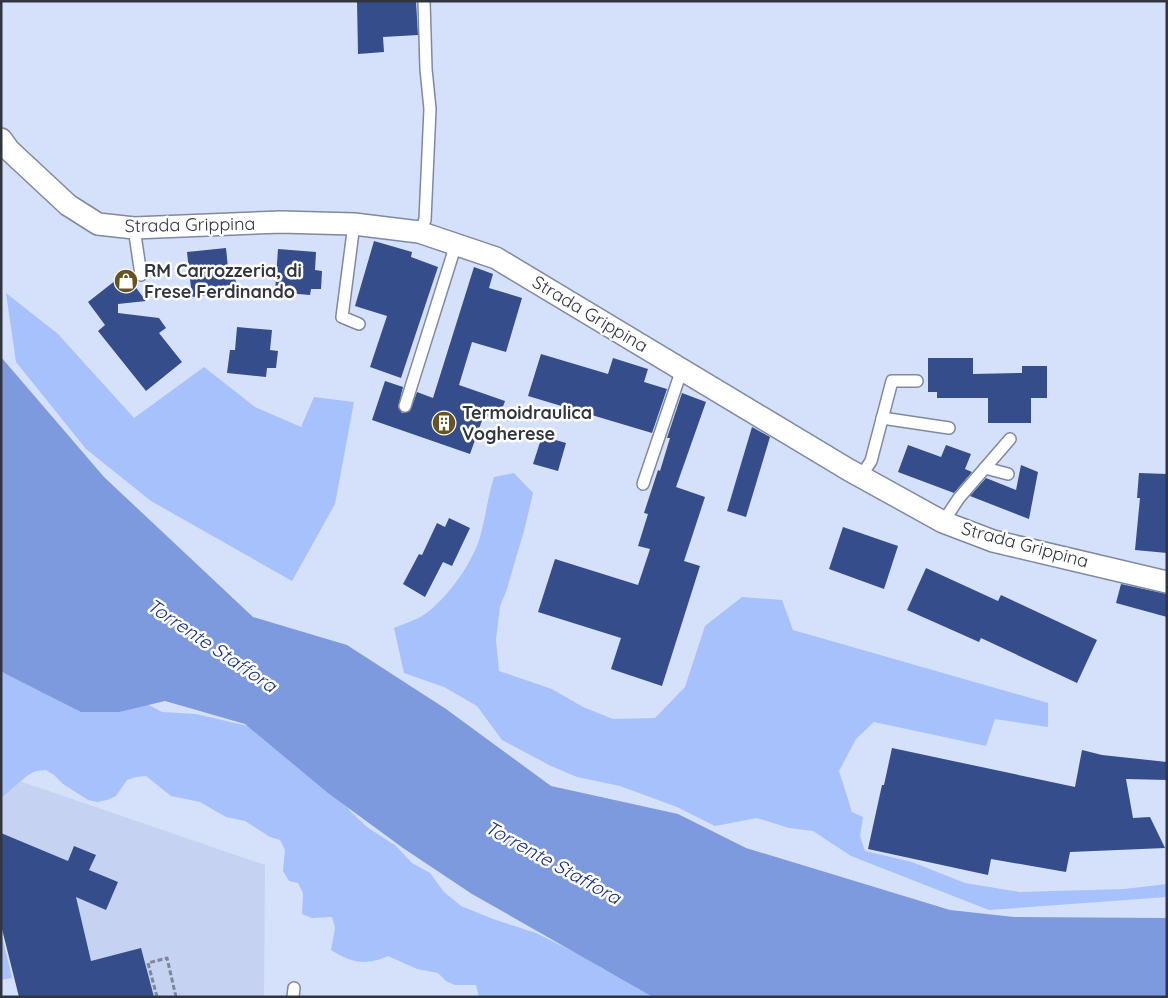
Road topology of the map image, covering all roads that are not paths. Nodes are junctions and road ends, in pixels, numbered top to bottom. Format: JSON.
{"nodes":[{"id":1,"x":424,"y":1,"type":"edge"},
{"id":2,"x":1,"y":139,"type":"edge"},
{"id":3,"x":354,"y":224,"type":"junction"},
{"id":4,"x":134,"y":228,"type":"junction"},
{"id":5,"x":419,"y":232,"type":"junction"},
{"id":6,"x":456,"y":244,"type":"junction"},
{"id":7,"x":141,"y":275,"type":"dead end"},
{"id":8,"x":359,"y":324,"type":"dead end"},
{"id":9,"x":682,"y":369,"type":"junction"},
{"id":10,"x":917,"y":381,"type":"dead end"},
{"id":11,"x":405,"y":406,"type":"dead end"},
{"id":12,"x":882,"y":418,"type":"junction"},
{"id":13,"x":949,"y":428,"type":"dead end"},
{"id":14,"x":1010,"y":439,"type":"dead end"},
{"id":15,"x":985,"y":468,"type":"junction"},
{"id":16,"x":1008,"y":474,"type":"dead end"},
{"id":17,"x":861,"y":476,"type":"junction"},
{"id":18,"x":643,"y":484,"type":"dead end"},
{"id":19,"x":943,"y":522,"type":"junction"},
{"id":20,"x":1167,"y":582,"type":"edge"}],
"edges":[{"from":1,"to":5,"type":"lane"},
{"from":2,"to":4,"type":"street","name":"Strada Grippina"},
{"from":3,"to":4,"type":"street","name":"Strada Grippina"},
{"from":3,"to":5,"type":"street","name":"Strada Grippina"},
{"from":3,"to":8,"type":"lane"},
{"from":4,"to":7,"type":"lane"},
{"from":5,"to":6,"type":"street","name":"Strada Grippina"},
{"from":6,"to":9,"type":"street","name":"Strada Grippina"},
{"from":6,"to":11,"type":"lane"},
{"from":9,"to":17,"type":"street","name":"Strada Grippina"},
{"from":9,"to":18,"type":"lane"},
{"from":10,"to":12,"type":"lane"},
{"from":12,"to":13,"type":"lane"},
{"from":12,"to":17,"type":"lane"},
{"from":14,"to":15,"type":"lane"},
{"from":15,"to":16,"type":"lane"},
{"from":15,"to":19,"type":"lane"},
{"from":17,"to":19,"type":"street","name":"Strada Grippina"},
{"from":19,"to":20,"type":"street","name":"Strada Grippina"}]}
